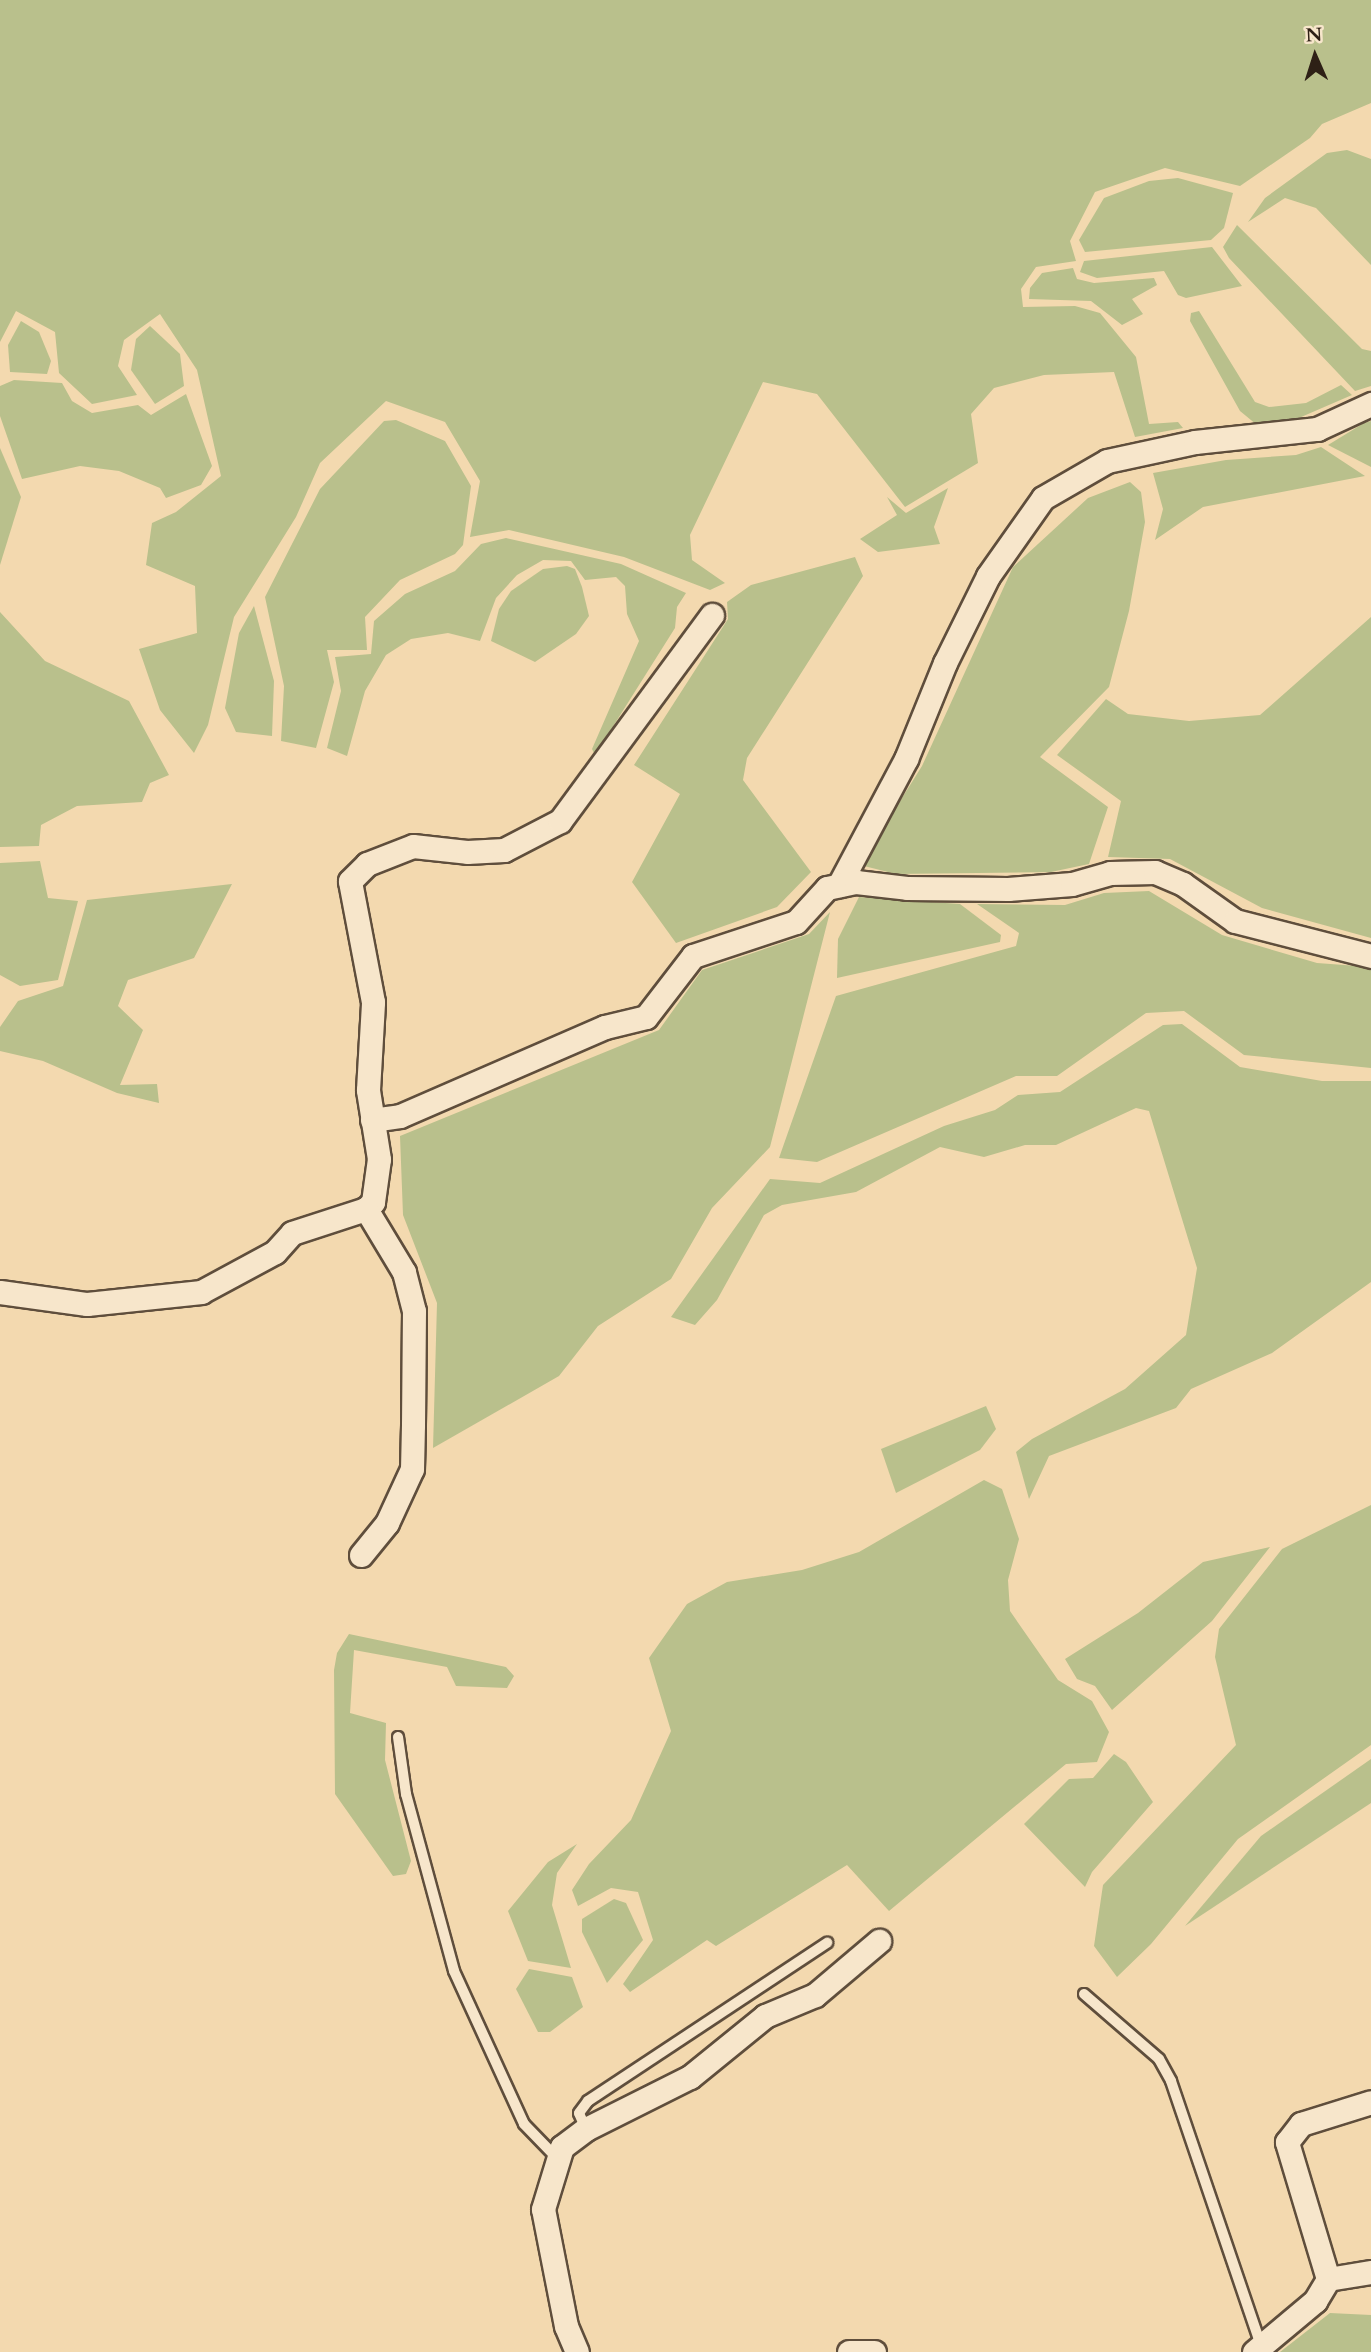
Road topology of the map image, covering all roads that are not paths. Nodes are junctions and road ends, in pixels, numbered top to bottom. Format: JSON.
{"nodes":[{"id":1,"x":1371,"y":404,"type":"edge"},
{"id":2,"x":712,"y":615,"type":"dead end"},
{"id":3,"x":839,"y":886,"type":"junction"},
{"id":4,"x":1371,"y":956,"type":"edge"},
{"id":5,"x":373,"y":1120,"type":"junction"},
{"id":6,"x":366,"y":1209,"type":"junction"},
{"id":7,"x":0,"y":1293,"type":"edge"},
{"id":8,"x":361,"y":1555,"type":"dead end"},
{"id":9,"x":398,"y":1737,"type":"dead end"},
{"id":10,"x":880,"y":1941,"type":"dead end"},
{"id":11,"x":827,"y":1942,"type":"dead end"},
{"id":12,"x":1083,"y":1994,"type":"dead end"},
{"id":13,"x":1371,"y":2102,"type":"edge"},
{"id":14,"x":586,"y":2129,"type":"junction"},
{"id":15,"x":557,"y":2158,"type":"junction"},
{"id":16,"x":1371,"y":2272,"type":"edge"},
{"id":17,"x":1328,"y":2279,"type":"junction"},
{"id":18,"x":1257,"y":2349,"type":"edge"},
{"id":19,"x":577,"y":2352,"type":"edge"},
{"id":20,"x":849,"y":2352,"type":"edge"},
{"id":21,"x":874,"y":2352,"type":"edge"}],
"edges":[{"from":1,"to":3,"type":"street"},
{"from":2,"to":5,"type":"street"},
{"from":3,"to":4,"type":"street"},
{"from":3,"to":5,"type":"street"},
{"from":5,"to":6,"type":"street"},
{"from":6,"to":7,"type":"street"},
{"from":6,"to":8,"type":"street"},
{"from":9,"to":15,"type":"lane"},
{"from":10,"to":14,"type":"street"},
{"from":11,"to":14,"type":"lane"},
{"from":12,"to":18,"type":"lane"},
{"from":13,"to":17,"type":"street"},
{"from":14,"to":15,"type":"street"},
{"from":15,"to":19,"type":"street"},
{"from":16,"to":17,"type":"street"},
{"from":17,"to":18,"type":"street"},
{"from":20,"to":21,"type":"street"}]}
